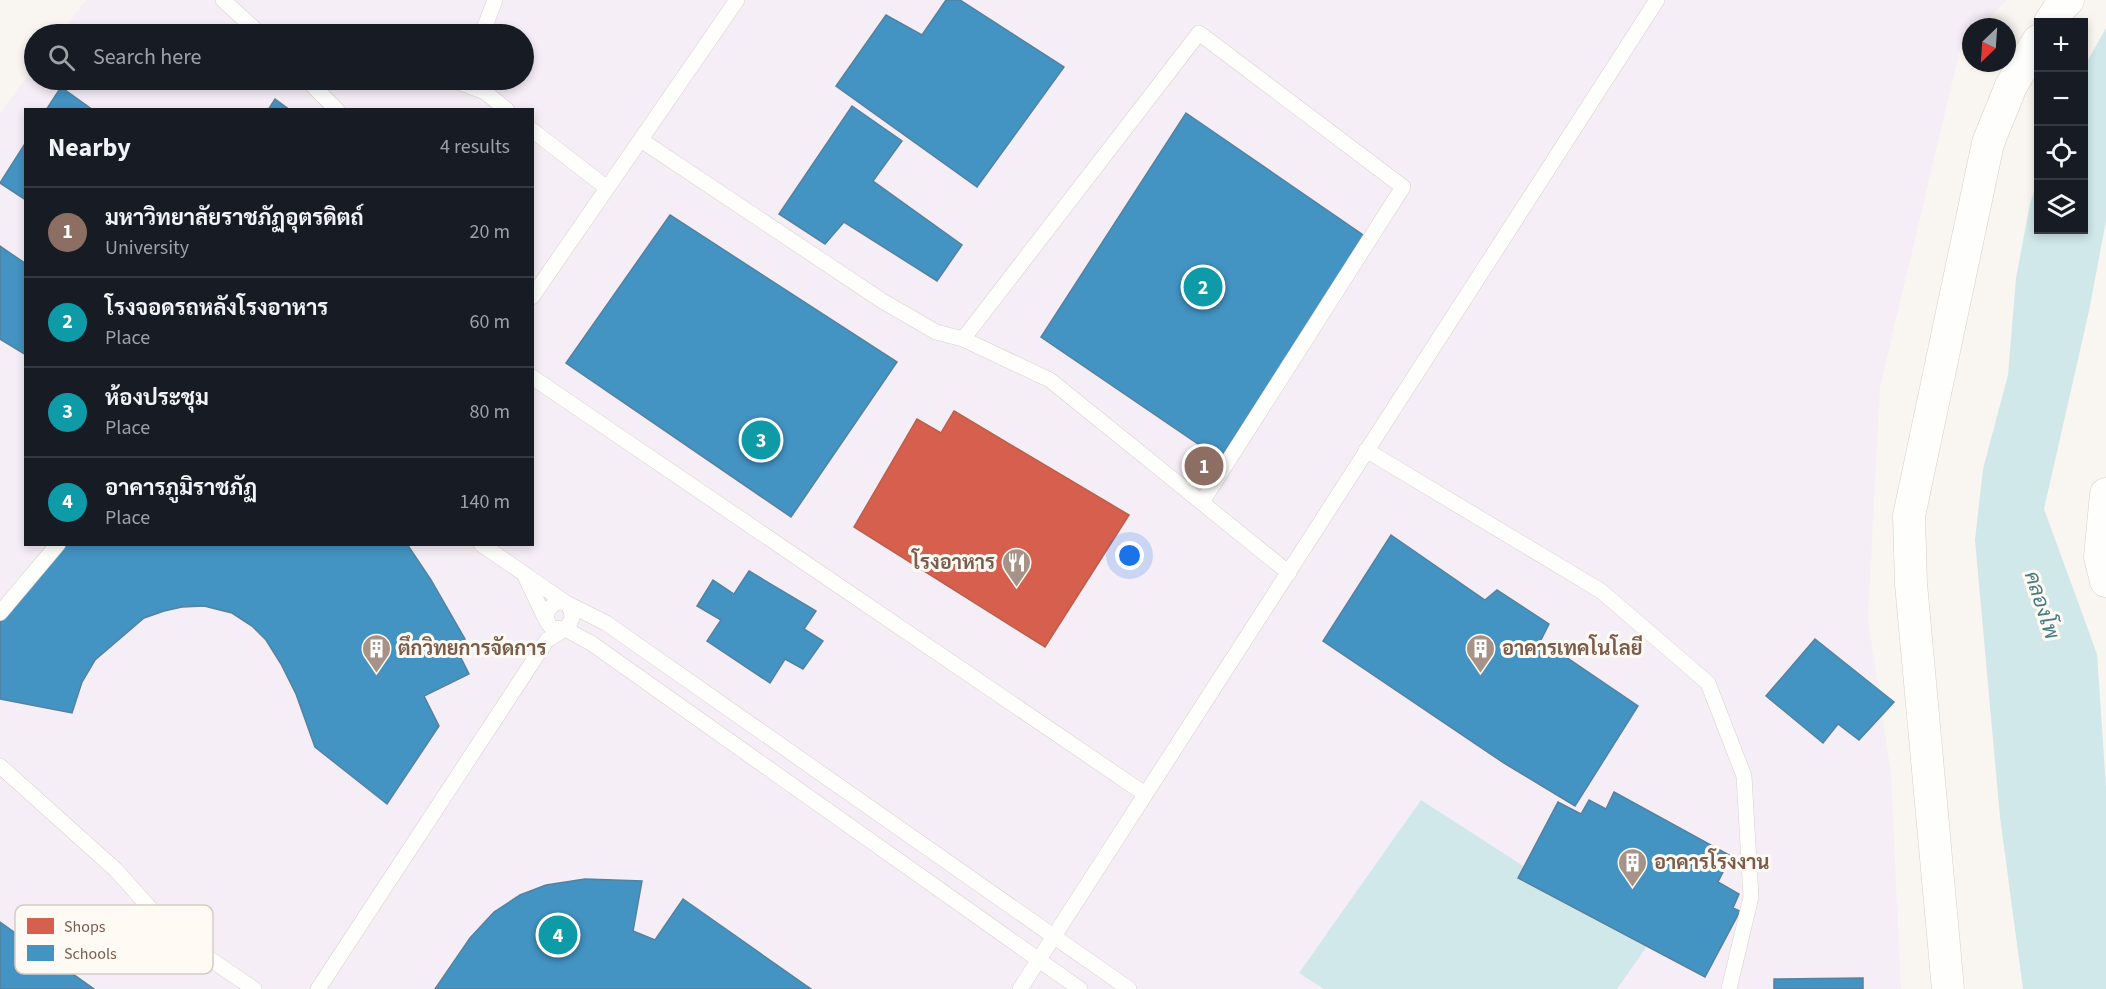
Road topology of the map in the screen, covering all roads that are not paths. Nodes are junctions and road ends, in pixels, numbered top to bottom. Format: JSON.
{"nodes":[{"id":1,"x":223,"y":0,"type":"edge"},
{"id":2,"x":495,"y":0,"type":"edge"},
{"id":3,"x":737,"y":0,"type":"edge"},
{"id":4,"x":1657,"y":0,"type":"edge"},
{"id":5,"x":2068,"y":0,"type":"edge"},
{"id":6,"x":2053,"y":18,"type":"edge"},
{"id":7,"x":249,"y":24,"type":"edge"},
{"id":8,"x":486,"y":24,"type":"edge"},
{"id":9,"x":2034,"y":48,"type":"edge"},
{"id":10,"x":318,"y":90,"type":"edge"},
{"id":11,"x":479,"y":90,"type":"edge"},
{"id":12,"x":335,"y":108,"type":"edge"},
{"id":13,"x":504,"y":108,"type":"edge"},
{"id":14,"x":534,"y":132,"type":"edge"},
{"id":15,"x":641,"y":140,"type":"junction"},
{"id":16,"x":607,"y":188,"type":"junction"},
{"id":17,"x":534,"y":294,"type":"edge"},
{"id":18,"x":963,"y":339,"type":"junction"},
{"id":19,"x":534,"y":378,"type":"edge"},
{"id":20,"x":1366,"y":450,"type":"junction"},
{"id":21,"x":2106,"y":494,"type":"edge"},
{"id":22,"x":1202,"y":502,"type":"junction"},
{"id":23,"x":56,"y":546,"type":"edge"},
{"id":24,"x":484,"y":546,"type":"edge"},
{"id":25,"x":1289,"y":573,"type":"junction"},
{"id":26,"x":525,"y":576,"type":"junction"},
{"id":27,"x":2106,"y":580,"type":"edge"},
{"id":28,"x":566,"y":603,"type":"junction"},
{"id":29,"x":0,"y":613,"type":"edge"},
{"id":30,"x":547,"y":619,"type":"junction"},
{"id":31,"x":565,"y":629,"type":"junction"},
{"id":32,"x":547,"y":640,"type":"junction"},
{"id":33,"x":0,"y":766,"type":"edge"},
{"id":34,"x":1145,"y":794,"type":"junction"},
{"id":35,"x":147,"y":905,"type":"edge"},
{"id":36,"x":1054,"y":936,"type":"junction"},
{"id":37,"x":1039,"y":960,"type":"junction"},
{"id":38,"x":213,"y":962,"type":"edge"},
{"id":39,"x":254,"y":989,"type":"edge"},
{"id":40,"x":318,"y":989,"type":"edge"},
{"id":41,"x":1020,"y":989,"type":"edge"},
{"id":42,"x":1080,"y":989,"type":"edge"},
{"id":43,"x":1129,"y":989,"type":"edge"},
{"id":44,"x":1729,"y":989,"type":"edge"},
{"id":45,"x":1948,"y":989,"type":"edge"}],
"edges":[{"from":1,"to":7,"type":"lane"},
{"from":2,"to":8,"type":"lane"},
{"from":3,"to":15,"type":"lane"},
{"from":4,"to":20,"type":"lane"},
{"from":5,"to":6,"type":"street"},
{"from":9,"to":45,"type":"street"},
{"from":10,"to":12,"type":"lane"},
{"from":11,"to":13,"type":"lane"},
{"from":14,"to":16,"type":"lane"},
{"from":15,"to":16,"type":"lane"},
{"from":15,"to":18,"type":"lane"},
{"from":16,"to":17,"type":"lane"},
{"from":18,"to":22,"type":"lane"},
{"from":18,"to":22,"type":"lane"},
{"from":19,"to":34,"type":"lane"},
{"from":20,"to":25,"type":"lane"},
{"from":20,"to":44,"type":"lane"},
{"from":21,"to":27,"type":"street"},
{"from":22,"to":25,"type":"lane"},
{"from":23,"to":29,"type":"lane"},
{"from":24,"to":26,"type":"lane"},
{"from":25,"to":34,"type":"lane"},
{"from":26,"to":28,"type":"lane"},
{"from":26,"to":30,"type":"lane"},
{"from":28,"to":30,"type":"lane"},
{"from":28,"to":31,"type":"lane"},
{"from":28,"to":36,"type":"lane"},
{"from":30,"to":31,"type":"lane"},
{"from":30,"to":32,"type":"lane"},
{"from":31,"to":32,"type":"lane"},
{"from":31,"to":37,"type":"lane"},
{"from":32,"to":40,"type":"lane"},
{"from":33,"to":35,"type":"lane"},
{"from":34,"to":36,"type":"lane"},
{"from":36,"to":37,"type":"lane"},
{"from":36,"to":43,"type":"lane"},
{"from":37,"to":41,"type":"lane"},
{"from":37,"to":42,"type":"lane"},
{"from":38,"to":39,"type":"lane"}]}
